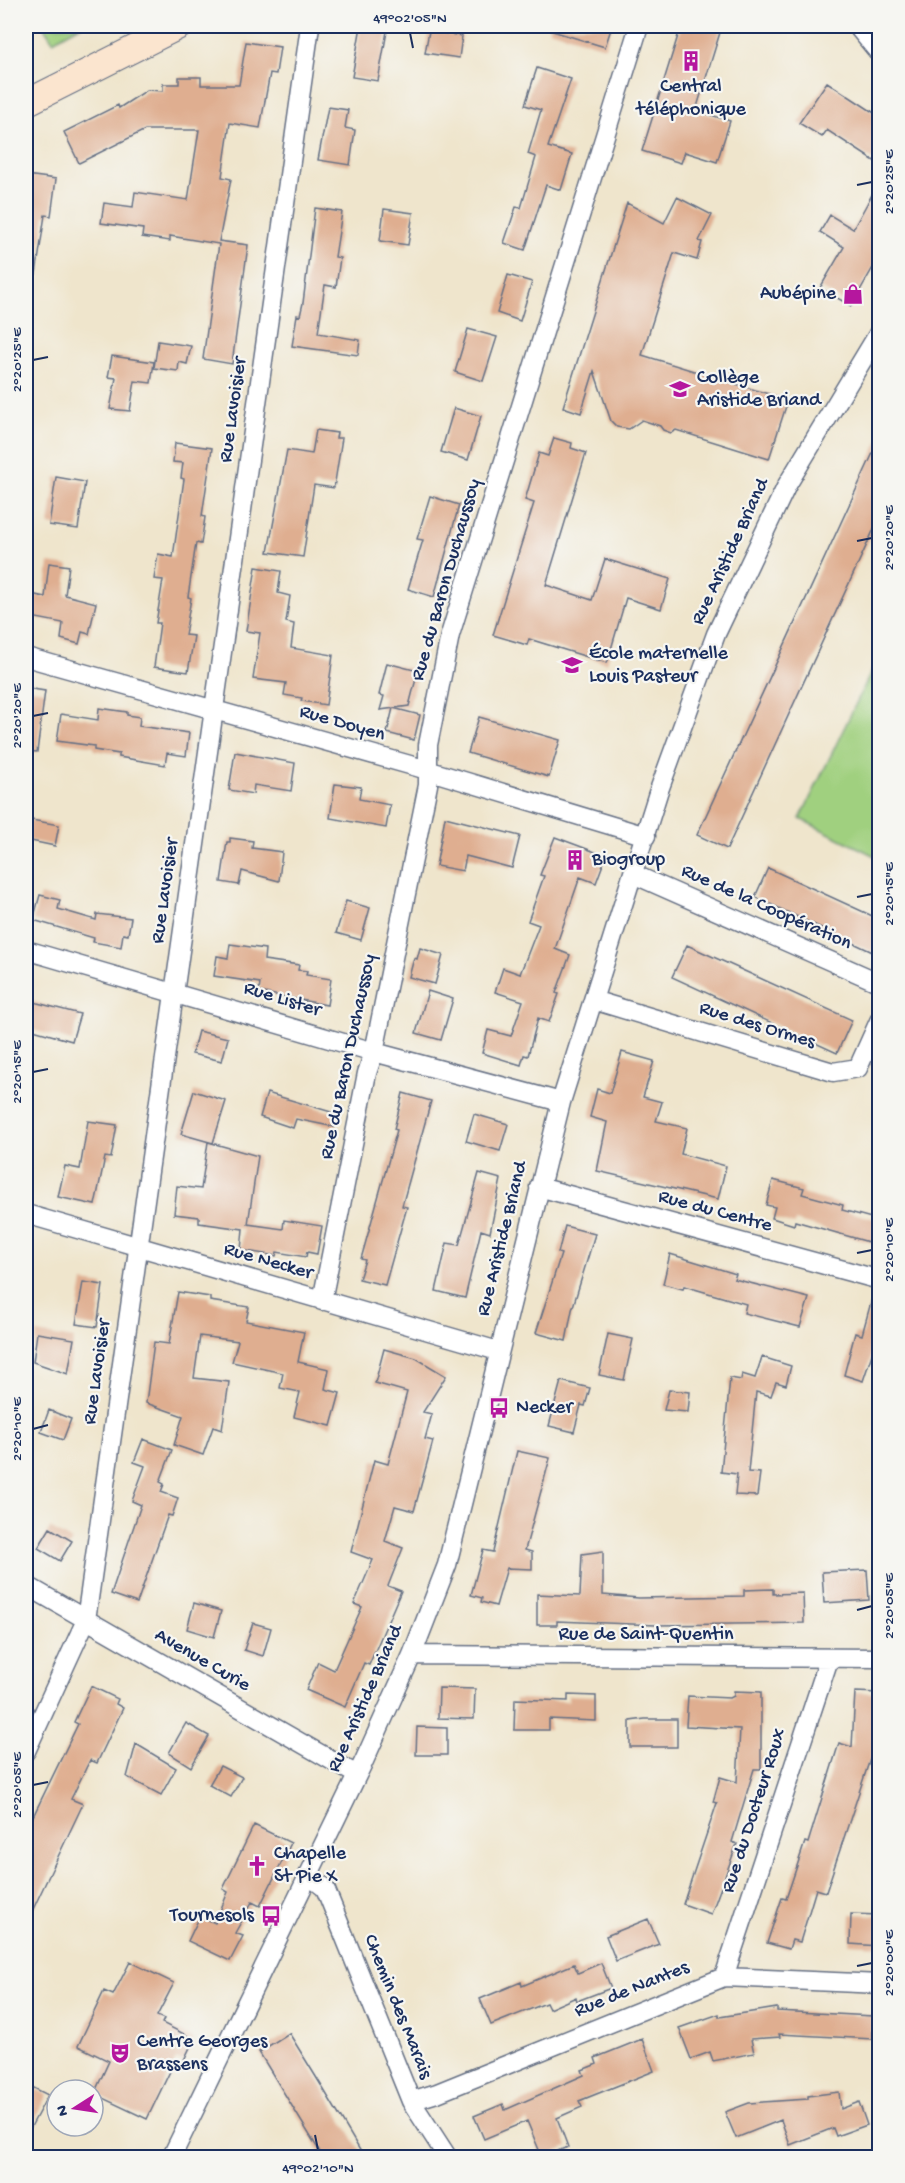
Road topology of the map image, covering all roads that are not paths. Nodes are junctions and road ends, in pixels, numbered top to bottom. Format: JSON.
{"nodes":[{"id":1,"x":179,"y":26,"type":"edge"},
{"id":2,"x":310,"y":26,"type":"edge"},
{"id":3,"x":639,"y":26,"type":"edge"},
{"id":4,"x":857,"y":26,"type":"edge"},
{"id":5,"x":879,"y":54,"type":"edge"},
{"id":6,"x":26,"y":103,"type":"edge"},
{"id":7,"x":879,"y":331,"type":"edge"},
{"id":8,"x":26,"y":657,"type":"edge"},
{"id":9,"x":214,"y":712,"type":"junction"},
{"id":10,"x":429,"y":771,"type":"junction"},
{"id":11,"x":646,"y":836,"type":"junction"},
{"id":12,"x":633,"y":874,"type":"junction"},
{"id":13,"x":26,"y":950,"type":"edge"},
{"id":14,"x":879,"y":983,"type":"edge"},
{"id":15,"x":175,"y":992,"type":"junction"},
{"id":16,"x":593,"y":1000,"type":"junction"},
{"id":17,"x":879,"y":1019,"type":"edge"},
{"id":18,"x":374,"y":1052,"type":"junction"},
{"id":19,"x":561,"y":1102,"type":"junction"},
{"id":20,"x":539,"y":1187,"type":"junction"},
{"id":21,"x":26,"y":1214,"type":"edge"},
{"id":22,"x":137,"y":1247,"type":"junction"},
{"id":23,"x":879,"y":1280,"type":"edge"},
{"id":24,"x":322,"y":1301,"type":"junction"},
{"id":25,"x":498,"y":1351,"type":"junction"},
{"id":26,"x":26,"y":1585,"type":"edge"},
{"id":27,"x":86,"y":1620,"type":"junction"},
{"id":28,"x":412,"y":1654,"type":"junction"},
{"id":29,"x":879,"y":1658,"type":"edge"},
{"id":30,"x":829,"y":1659,"type":"junction"},
{"id":31,"x":26,"y":1751,"type":"edge"},
{"id":32,"x":357,"y":1775,"type":"junction"},
{"id":33,"x":308,"y":1875,"type":"junction"},
{"id":34,"x":724,"y":1977,"type":"junction"},
{"id":35,"x":879,"y":1984,"type":"edge"},
{"id":36,"x":411,"y":2101,"type":"junction"},
{"id":37,"x":171,"y":2157,"type":"edge"},
{"id":38,"x":448,"y":2157,"type":"edge"}],
"edges":[{"from":1,"to":6,"type":"street"},
{"from":2,"to":9,"type":"street","name":"Rue Lavoisier"},
{"from":3,"to":10,"type":"street","name":"Rue du Baron Duchaussoy"},
{"from":4,"to":5,"type":"street"},
{"from":7,"to":11,"type":"street","name":"Rue Aristide Briand"},
{"from":8,"to":9,"type":"street","name":"Rue Doyen"},
{"from":9,"to":10,"type":"street","name":"Rue Doyen"},
{"from":9,"to":15,"type":"street","name":"Rue Lavoisier"},
{"from":10,"to":11,"type":"street","name":"Rue Doyen"},
{"from":10,"to":18,"type":"street","name":"Rue du Baron Duchaussoy"},
{"from":11,"to":12,"type":"street","name":"Rue Aristide Briand"},
{"from":12,"to":14,"type":"street","name":"Rue de la Coopération"},
{"from":12,"to":16,"type":"street","name":"Rue Aristide Briand"},
{"from":13,"to":15,"type":"street","name":"Rue Lister"},
{"from":15,"to":18,"type":"street","name":"Rue Lister"},
{"from":15,"to":22,"type":"street","name":"Rue Lavoisier"},
{"from":16,"to":17,"type":"street","name":"Rue des Ormes"},
{"from":16,"to":19,"type":"street","name":"Rue Aristide Briand"},
{"from":18,"to":19,"type":"street","name":"Rue Lister"},
{"from":18,"to":24,"type":"street","name":"Rue du Baron Duchaussoy"},
{"from":19,"to":20,"type":"street","name":"Rue Aristide Briand"},
{"from":20,"to":23,"type":"street","name":"Rue du Centre"},
{"from":20,"to":25,"type":"street","name":"Rue Aristide Briand"},
{"from":21,"to":22,"type":"street","name":"Rue Necker"},
{"from":22,"to":24,"type":"street","name":"Rue Necker"},
{"from":22,"to":27,"type":"street","name":"Rue Lavoisier"},
{"from":24,"to":25,"type":"street","name":"Rue Necker"},
{"from":25,"to":28,"type":"street","name":"Rue Aristide Briand"},
{"from":26,"to":27,"type":"street","name":"Avenue Curie"},
{"from":27,"to":31,"type":"street","name":"Rue Lavoisier"},
{"from":27,"to":32,"type":"street","name":"Avenue Curie"},
{"from":28,"to":30,"type":"street","name":"Rue de Saint-Quentin"},
{"from":28,"to":32,"type":"street","name":"Rue Aristide Briand"},
{"from":29,"to":30,"type":"street","name":"Rue de Saint-Quentin"},
{"from":30,"to":34,"type":"street","name":"Rue du Docteur Roux"},
{"from":32,"to":33,"type":"street","name":"Rue Aristide Briand"},
{"from":33,"to":36,"type":"street","name":"Chemin des Marais"},
{"from":33,"to":37,"type":"street","name":"Rue Aristide Briand"},
{"from":34,"to":35,"type":"street","name":"Rue de Nantes"},
{"from":34,"to":36,"type":"street","name":"Rue de Nantes"},
{"from":36,"to":38,"type":"street","name":"Chemin des Marais"}]}
